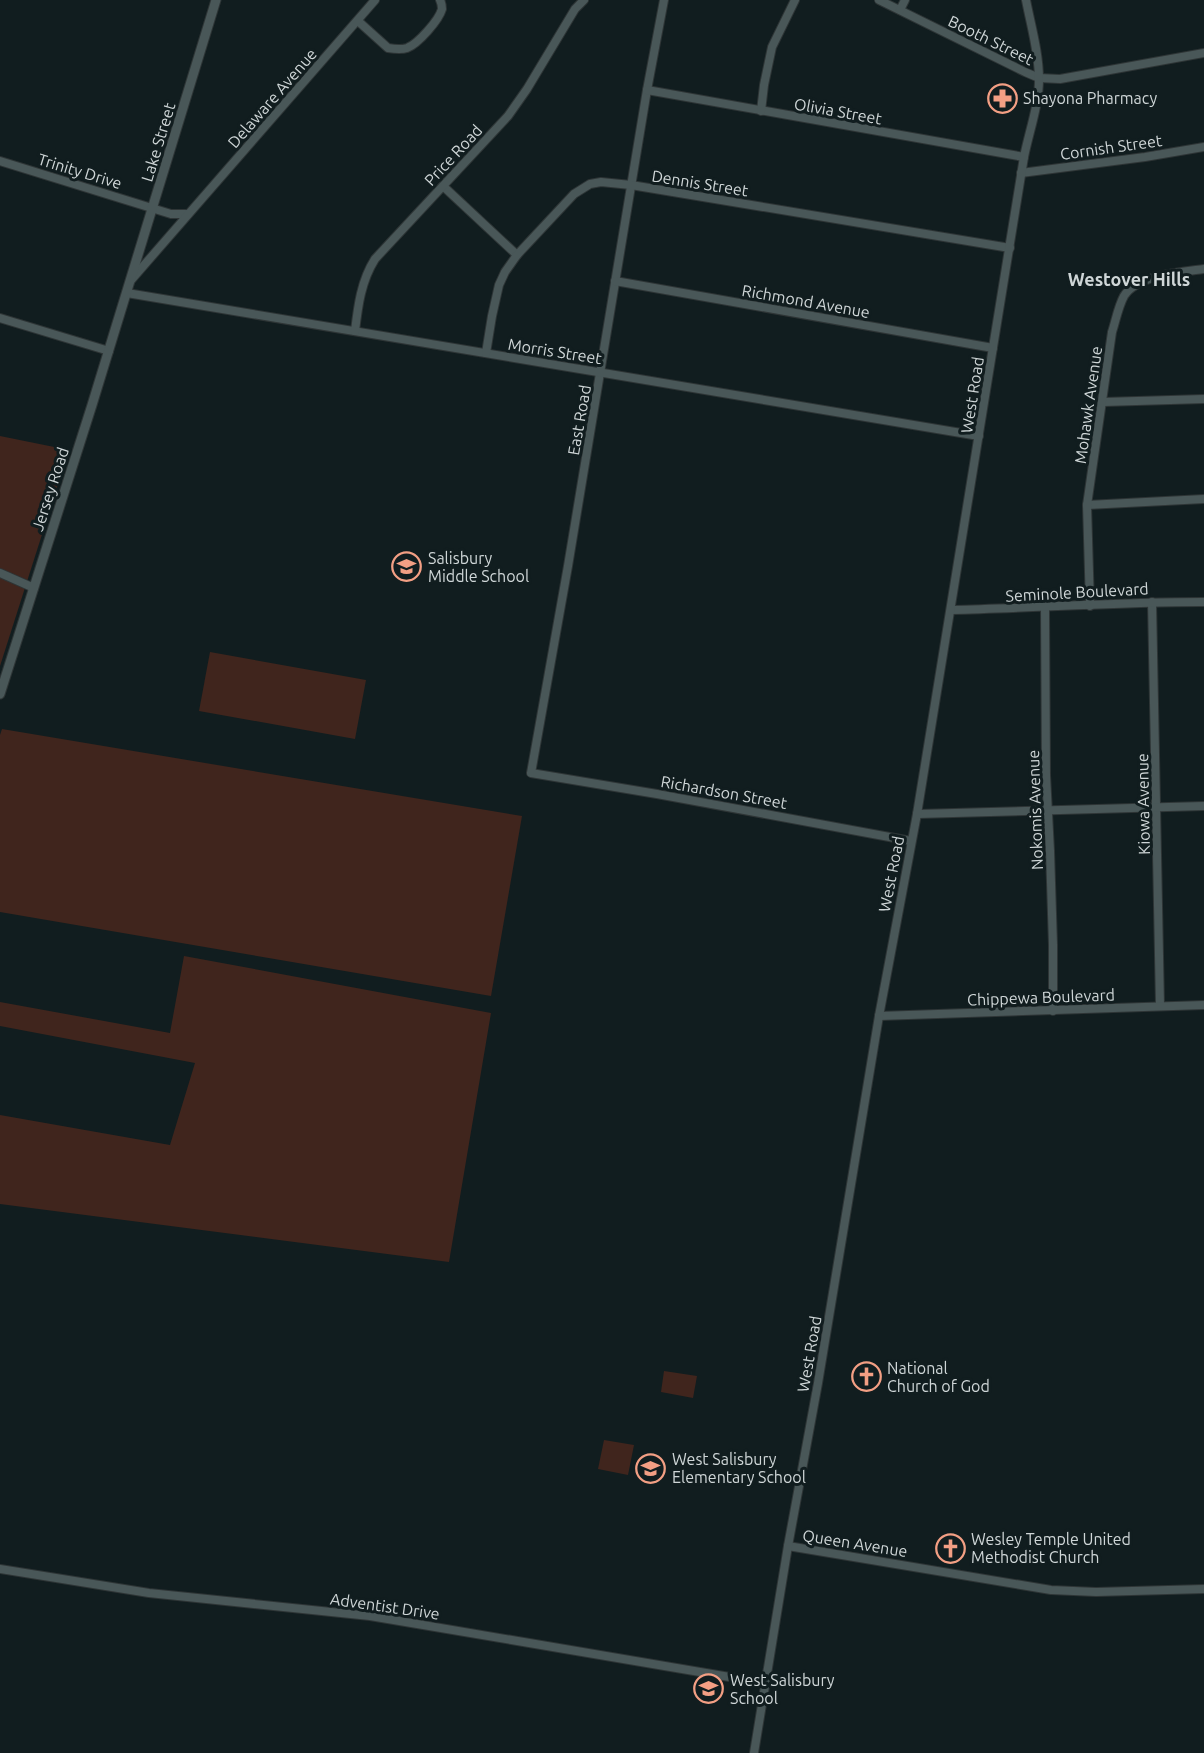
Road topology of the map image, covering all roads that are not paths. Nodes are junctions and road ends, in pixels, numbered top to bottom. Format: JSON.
{"nodes":[{"id":1,"x":216,"y":0,"type":"edge"},
{"id":2,"x":440,"y":0,"type":"edge"},
{"id":3,"x":584,"y":0,"type":"edge"},
{"id":4,"x":664,"y":0,"type":"edge"},
{"id":5,"x":795,"y":0,"type":"edge"},
{"id":6,"x":879,"y":0,"type":"edge"},
{"id":7,"x":905,"y":0,"type":"edge"},
{"id":8,"x":1026,"y":0,"type":"edge"},
{"id":9,"x":371,"y":1,"type":"edge"},
{"id":10,"x":900,"y":10,"type":"junction"},
{"id":11,"x":358,"y":21,"type":"junction"},
{"id":12,"x":1204,"y":53,"type":"edge"},
{"id":13,"x":1039,"y":78,"type":"junction"},
{"id":14,"x":647,"y":90,"type":"junction"},
{"id":15,"x":761,"y":111,"type":"junction"},
{"id":16,"x":1204,"y":147,"type":"edge"},
{"id":17,"x":1024,"y":157,"type":"junction"},
{"id":18,"x":0,"y":161,"type":"edge"},
{"id":19,"x":1022,"y":172,"type":"junction"},
{"id":20,"x":631,"y":185,"type":"junction"},
{"id":21,"x":443,"y":186,"type":"junction"},
{"id":22,"x":153,"y":208,"type":"junction"},
{"id":23,"x":189,"y":214,"type":"junction"},
{"id":24,"x":1010,"y":248,"type":"junction"},
{"id":25,"x":517,"y":255,"type":"junction"},
{"id":26,"x":1204,"y":269,"type":"edge"},
{"id":27,"x":131,"y":280,"type":"junction"},
{"id":28,"x":615,"y":281,"type":"junction"},
{"id":29,"x":127,"y":293,"type":"junction"},
{"id":30,"x":0,"y":318,"type":"edge"},
{"id":31,"x":355,"y":331,"type":"junction"},
{"id":32,"x":993,"y":348,"type":"junction"},
{"id":33,"x":109,"y":351,"type":"junction"},
{"id":34,"x":486,"y":353,"type":"junction"},
{"id":35,"x":601,"y":372,"type":"junction"},
{"id":36,"x":1204,"y":399,"type":"edge"},
{"id":37,"x":1103,"y":402,"type":"junction"},
{"id":38,"x":979,"y":436,"type":"junction"},
{"id":39,"x":1204,"y":499,"type":"edge"},
{"id":40,"x":1087,"y":505,"type":"junction"},
{"id":41,"x":0,"y":573,"type":"edge"},
{"id":42,"x":34,"y":588,"type":"junction"},
{"id":43,"x":1152,"y":602,"type":"junction"},
{"id":44,"x":1204,"y":602,"type":"edge"},
{"id":45,"x":1090,"y":606,"type":"junction"},
{"id":46,"x":1045,"y":608,"type":"junction"},
{"id":47,"x":951,"y":610,"type":"junction"},
{"id":48,"x":0,"y":694,"type":"edge"},
{"id":49,"x":531,"y":773,"type":"joint"},
{"id":50,"x":1157,"y":806,"type":"junction"},
{"id":51,"x":1204,"y":806,"type":"edge"},
{"id":52,"x":1047,"y":810,"type":"junction"},
{"id":53,"x":917,"y":814,"type":"junction"},
{"id":54,"x":911,"y":841,"type":"junction"},
{"id":55,"x":1204,"y":1005,"type":"edge"},
{"id":56,"x":1160,"y":1006,"type":"junction"},
{"id":57,"x":1053,"y":1011,"type":"junction"},
{"id":58,"x":879,"y":1016,"type":"junction"},
{"id":59,"x":788,"y":1546,"type":"junction"},
{"id":60,"x":0,"y":1569,"type":"edge"},
{"id":61,"x":1204,"y":1589,"type":"edge"},
{"id":62,"x":765,"y":1683,"type":"junction"},
{"id":63,"x":754,"y":1753,"type":"edge"}],
"edges":[{"from":1,"to":22,"type":"street","name":"Lake Street"},
{"from":2,"to":11,"type":"street"},
{"from":3,"to":21,"type":"street","name":"Price Road"},
{"from":4,"to":14,"type":"street","name":"East Road"},
{"from":5,"to":15,"type":"street"},
{"from":6,"to":10,"type":"street","name":"Booth Street"},
{"from":7,"to":10,"type":"street"},
{"from":8,"to":13,"type":"street","name":"West Road"},
{"from":9,"to":11,"type":"street","name":"Delaware Avenue"},
{"from":10,"to":13,"type":"street","name":"Booth Street"},
{"from":11,"to":23,"type":"street","name":"Delaware Avenue"},
{"from":12,"to":13,"type":"street","name":"Booth Street"},
{"from":13,"to":17,"type":"street","name":"West Road"},
{"from":14,"to":15,"type":"street","name":"Olivia Street"},
{"from":14,"to":20,"type":"street","name":"East Road"},
{"from":15,"to":17,"type":"street","name":"Olivia Street"},
{"from":16,"to":19,"type":"street","name":"Cornish Street"},
{"from":17,"to":19,"type":"street","name":"West Road"},
{"from":18,"to":22,"type":"street","name":"Trinity Drive"},
{"from":19,"to":24,"type":"street","name":"West Road"},
{"from":20,"to":24,"type":"street","name":"Dennis Street"},
{"from":20,"to":25,"type":"street","name":"Dennis Street"},
{"from":20,"to":28,"type":"street","name":"East Road"},
{"from":21,"to":25,"type":"street"},
{"from":21,"to":31,"type":"street","name":"Price Road"},
{"from":22,"to":23,"type":"street"},
{"from":22,"to":27,"type":"street","name":"Lake Street"},
{"from":23,"to":27,"type":"street","name":"Delaware Avenue"},
{"from":24,"to":32,"type":"street","name":"West Road"},
{"from":25,"to":34,"type":"street","name":"Dennis Street"},
{"from":26,"to":37,"type":"street","name":"Mohawk Avenue"},
{"from":27,"to":29,"type":"street","name":"Lake Street"},
{"from":28,"to":32,"type":"street","name":"Richmond Avenue"},
{"from":28,"to":35,"type":"street","name":"East Road"},
{"from":29,"to":31,"type":"street","name":"Morris Street"},
{"from":29,"to":33,"type":"street","name":"Jersey Road"},
{"from":30,"to":33,"type":"street"},
{"from":31,"to":34,"type":"street","name":"Morris Street"},
{"from":32,"to":38,"type":"street","name":"West Road"},
{"from":33,"to":42,"type":"street","name":"Jersey Road"},
{"from":34,"to":35,"type":"street","name":"Morris Street"},
{"from":35,"to":38,"type":"street","name":"Morris Street"},
{"from":35,"to":49,"type":"street","name":"East Road"},
{"from":36,"to":37,"type":"street"},
{"from":37,"to":40,"type":"street","name":"Mohawk Avenue"},
{"from":38,"to":47,"type":"street","name":"West Road"},
{"from":39,"to":40,"type":"street"},
{"from":40,"to":45,"type":"street","name":"Mohawk Avenue"},
{"from":41,"to":42,"type":"street"},
{"from":42,"to":48,"type":"street","name":"Jersey Road"},
{"from":43,"to":44,"type":"street","name":"Seminole Boulevard"},
{"from":43,"to":45,"type":"street","name":"Seminole Boulevard"},
{"from":43,"to":50,"type":"street","name":"Kiowa Avenue"},
{"from":45,"to":46,"type":"street","name":"Seminole Boulevard"},
{"from":46,"to":47,"type":"street","name":"Seminole Boulevard"},
{"from":46,"to":52,"type":"street","name":"Nokomis Avenue"},
{"from":47,"to":53,"type":"street","name":"West Road"},
{"from":49,"to":54,"type":"street","name":"Richardson Street"},
{"from":50,"to":51,"type":"street"},
{"from":50,"to":52,"type":"street"},
{"from":50,"to":56,"type":"street","name":"Kiowa Avenue"},
{"from":52,"to":53,"type":"street"},
{"from":52,"to":57,"type":"street","name":"Nokomis Avenue"},
{"from":53,"to":54,"type":"street","name":"West Road"},
{"from":54,"to":58,"type":"street","name":"West Road"},
{"from":55,"to":56,"type":"street","name":"Chippewa Boulevard"},
{"from":56,"to":57,"type":"street","name":"Chippewa Boulevard"},
{"from":57,"to":58,"type":"street","name":"Chippewa Boulevard"},
{"from":58,"to":59,"type":"street","name":"West Road"},
{"from":59,"to":61,"type":"street","name":"Queen Avenue"},
{"from":59,"to":62,"type":"street","name":"West Road"},
{"from":60,"to":62,"type":"street","name":"Adventist Drive"},
{"from":62,"to":63,"type":"street","name":"West Road"}]}
